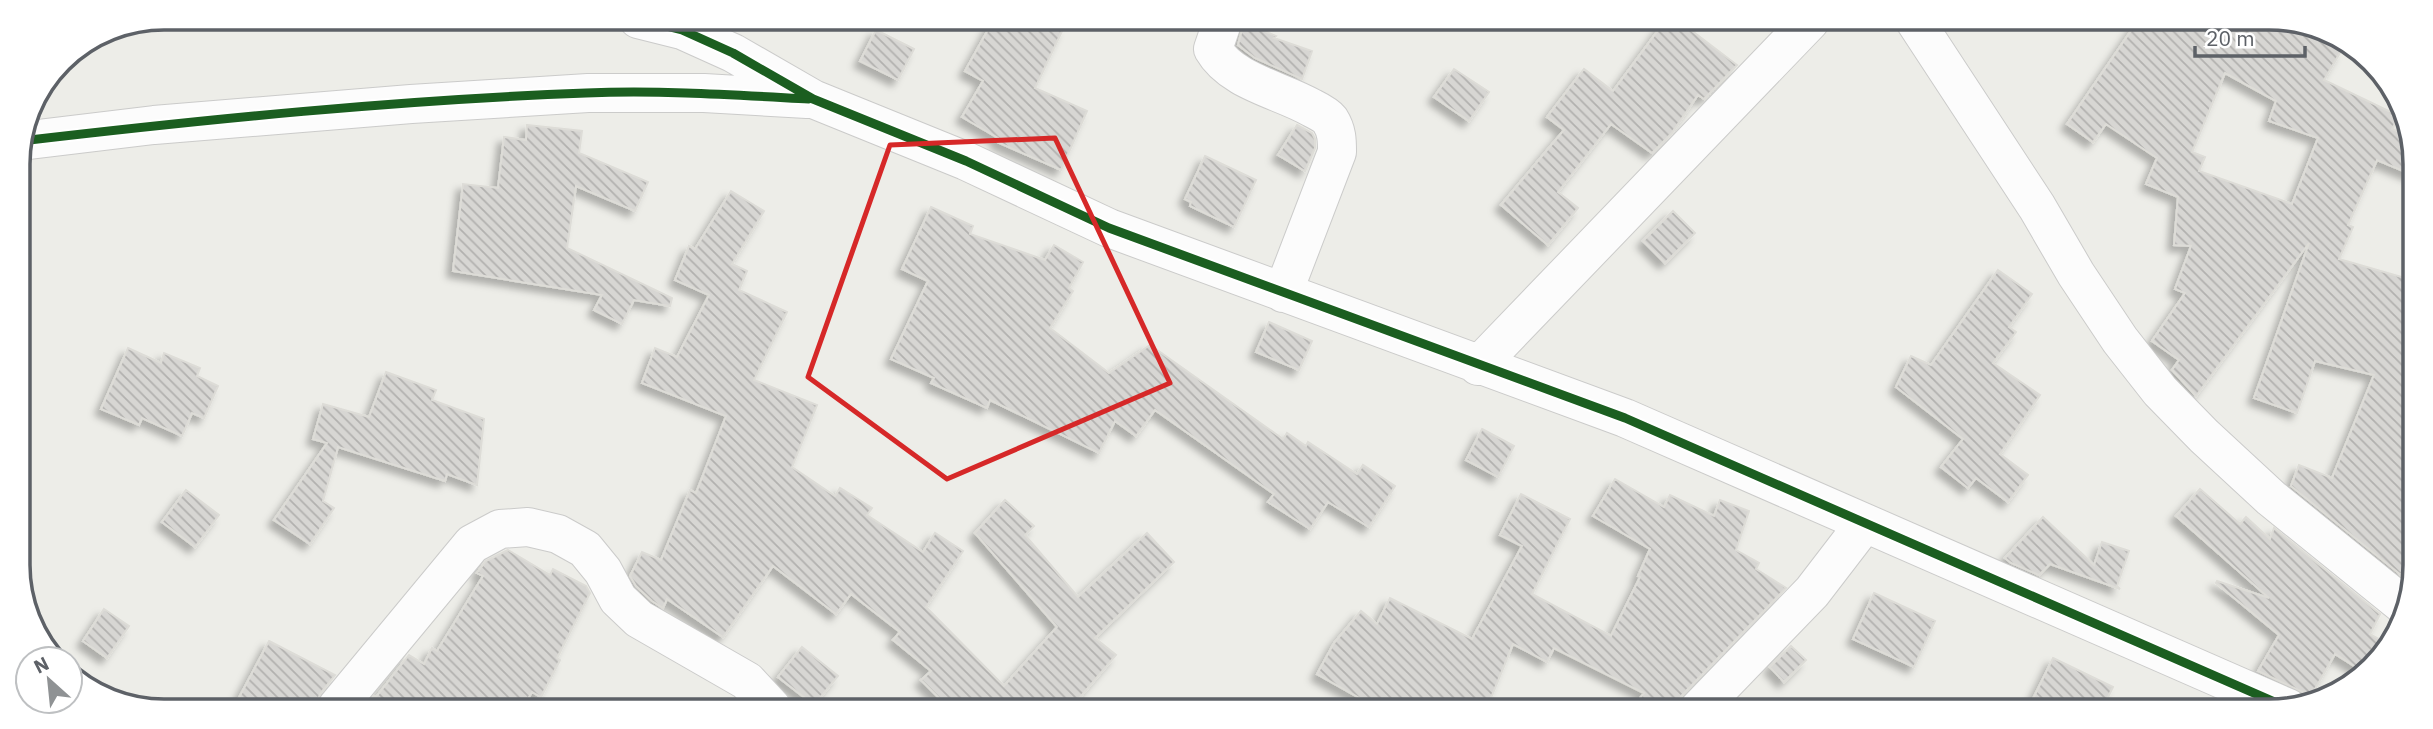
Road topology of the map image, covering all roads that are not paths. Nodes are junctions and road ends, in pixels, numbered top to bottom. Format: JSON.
{"nodes":[{"id":1,"x":682,"y":30,"type":"edge"},
{"id":2,"x":1220,"y":30,"type":"edge"},
{"id":3,"x":1801,"y":30,"type":"edge"},
{"id":4,"x":1920,"y":30,"type":"edge"},
{"id":5,"x":813,"y":99,"type":"junction"},
{"id":6,"x":32,"y":140,"type":"edge"},
{"id":7,"x":1283,"y":293,"type":"junction"},
{"id":8,"x":1478,"y":366,"type":"junction"},
{"id":9,"x":1865,"y":523,"type":"junction"},
{"id":10,"x":2399,"y":601,"type":"edge"},
{"id":11,"x":344,"y":699,"type":"edge"},
{"id":12,"x":764,"y":699,"type":"edge"},
{"id":13,"x":1709,"y":699,"type":"edge"},
{"id":14,"x":2267,"y":699,"type":"edge"}],
"edges":[{"from":1,"to":5,"type":"street"},
{"from":2,"to":7,"type":"street"},
{"from":3,"to":8,"type":"street"},
{"from":4,"to":10,"type":"street"},
{"from":5,"to":6,"type":"street"},
{"from":5,"to":7,"type":"street"},
{"from":7,"to":8,"type":"street"},
{"from":8,"to":9,"type":"street"},
{"from":9,"to":13,"type":"street"},
{"from":9,"to":14,"type":"street"},
{"from":11,"to":12,"type":"street"}]}
